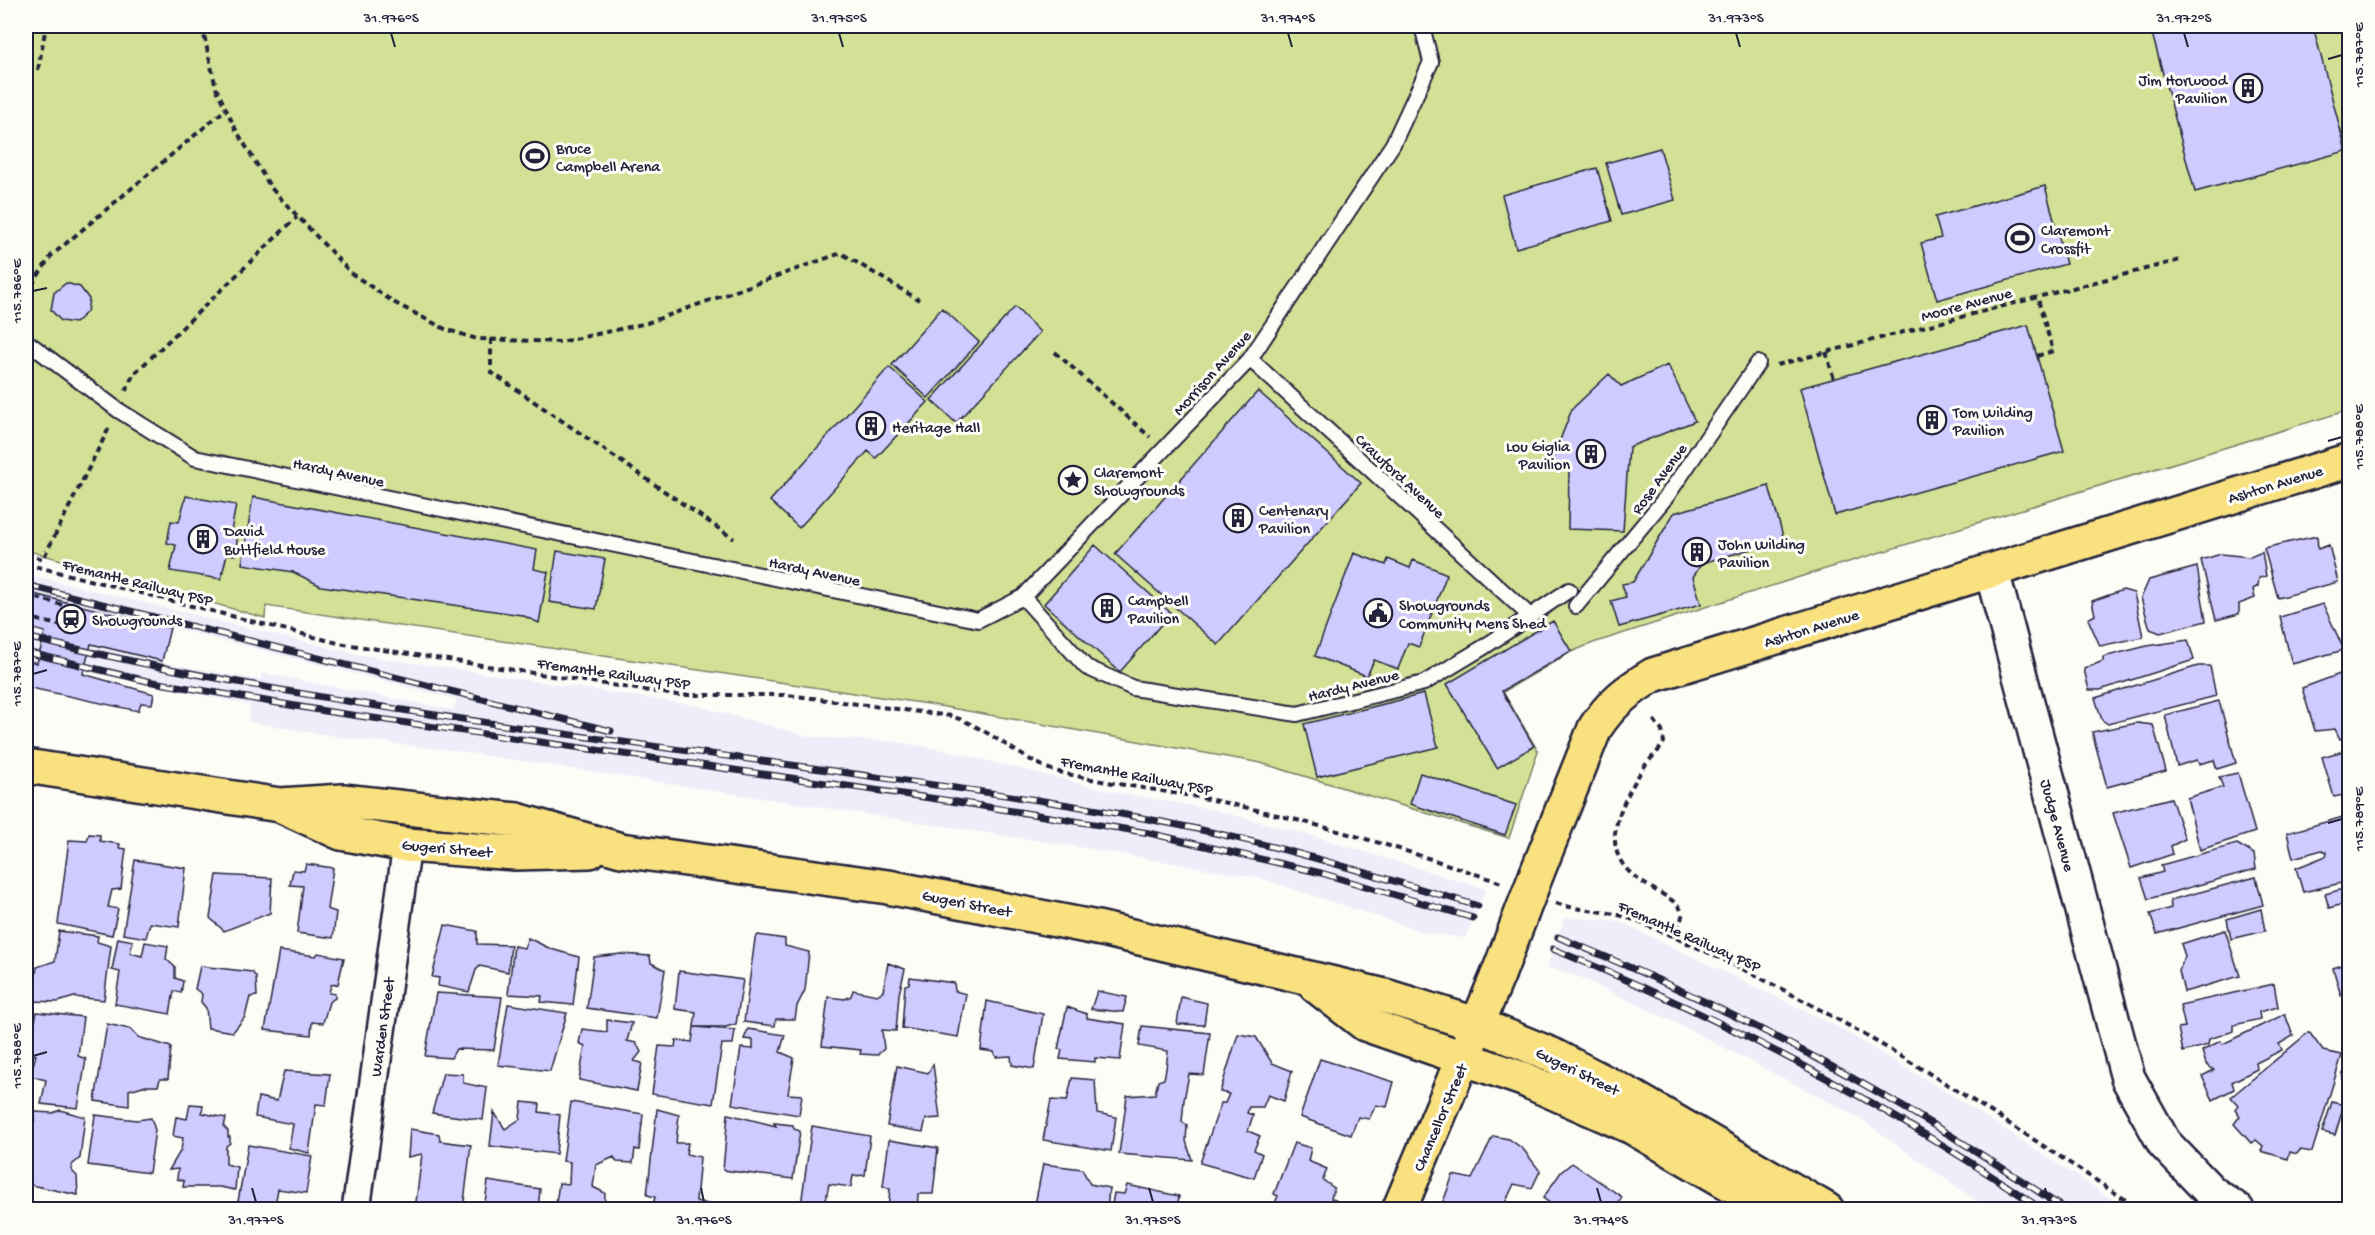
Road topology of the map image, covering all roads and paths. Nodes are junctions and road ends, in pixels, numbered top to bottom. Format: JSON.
{"nodes":[{"id":1,"x":46,"y":26,"type":"edge"},
{"id":2,"x":202,"y":26,"type":"edge"},
{"id":3,"x":1422,"y":26,"type":"edge"},
{"id":4,"x":38,"y":70,"type":"dead end"},
{"id":5,"x":226,"y":109,"type":"junction"},
{"id":6,"x":297,"y":217,"type":"junction"},
{"id":7,"x":2180,"y":260,"type":"dead end"},
{"id":8,"x":26,"y":294,"type":"edge"},
{"id":9,"x":2037,"y":296,"type":"junction"},
{"id":10,"x":919,"y":300,"type":"dead end"},
{"id":11,"x":491,"y":339,"type":"junction"},
{"id":12,"x":26,"y":341,"type":"edge"},
{"id":13,"x":1055,"y":351,"type":"dead end"},
{"id":14,"x":1826,"y":352,"type":"junction"},
{"id":15,"x":2037,"y":356,"type":"dead end"},
{"id":16,"x":1250,"y":358,"type":"junction"},
{"id":17,"x":1764,"y":365,"type":"joint"},
{"id":18,"x":1834,"y":379,"type":"dead end"},
{"id":19,"x":118,"y":410,"type":"junction"},
{"id":20,"x":1135,"y":425,"type":"dead end"},
{"id":21,"x":2349,"y":460,"type":"edge"},
{"id":22,"x":734,"y":539,"type":"dead end"},
{"id":23,"x":26,"y":554,"type":"edge"},
{"id":24,"x":26,"y":564,"type":"edge"},
{"id":25,"x":1992,"y":572,"type":"junction"},
{"id":26,"x":1569,"y":590,"type":"dead end"},
{"id":27,"x":26,"y":595,"type":"edge"},
{"id":28,"x":1023,"y":597,"type":"junction"},
{"id":29,"x":26,"y":605,"type":"edge"},
{"id":30,"x":1576,"y":606,"type":"dead end"},
{"id":31,"x":33,"y":607,"type":"dead end"},
{"id":32,"x":1530,"y":616,"type":"junction"},
{"id":33,"x":26,"y":617,"type":"edge"},
{"id":34,"x":70,"y":628,"type":"junction"},
{"id":35,"x":68,"y":635,"type":"dead end"},
{"id":36,"x":1654,"y":720,"type":"dead end"},
{"id":37,"x":26,"y":766,"type":"edge"},
{"id":38,"x":280,"y":805,"type":"junction"},
{"id":39,"x":407,"y":845,"type":"junction"},
{"id":40,"x":621,"y":850,"type":"junction"},
{"id":41,"x":1523,"y":880,"type":"junction"},
{"id":42,"x":1552,"y":902,"type":"dead end"},
{"id":43,"x":1672,"y":937,"type":"junction"},
{"id":44,"x":1307,"y":980,"type":"junction"},
{"id":45,"x":1479,"y":1025,"type":"junction"},
{"id":46,"x":1465,"y":1057,"type":"junction"},
{"id":47,"x":356,"y":1209,"type":"edge"},
{"id":48,"x":1400,"y":1209,"type":"edge"},
{"id":49,"x":1775,"y":1209,"type":"edge"},
{"id":50,"x":1827,"y":1209,"type":"edge"},
{"id":51,"x":2140,"y":1209,"type":"edge"},
{"id":52,"x":2237,"y":1209,"type":"edge"}],
"edges":[{"from":1,"to":4,"type":"path"},
{"from":2,"to":5,"type":"path"},
{"from":3,"to":16,"type":"lane","name":"Morrison Avenue"},
{"from":5,"to":6,"type":"path"},
{"from":5,"to":8,"type":"path"},
{"from":6,"to":11,"type":"path"},
{"from":6,"to":19,"type":"path"},
{"from":7,"to":9,"type":"path","name":"Moore Avenue"},
{"from":9,"to":14,"type":"path","name":"Moore Avenue"},
{"from":9,"to":15,"type":"path"},
{"from":10,"to":11,"type":"path"},
{"from":11,"to":22,"type":"path"},
{"from":12,"to":19,"type":"lane","name":"Hardy Avenue"},
{"from":13,"to":20,"type":"path"},
{"from":14,"to":17,"type":"path","name":"Moore Avenue"},
{"from":14,"to":18,"type":"path"},
{"from":16,"to":28,"type":"lane","name":"Morrison Avenue"},
{"from":16,"to":32,"type":"lane","name":"Crawford Avenue"},
{"from":17,"to":30,"type":"lane","name":"Rose Avenue"},
{"from":19,"to":23,"type":"path"},
{"from":19,"to":28,"type":"lane","name":"Hardy Avenue"},
{"from":21,"to":25,"type":"main road","name":"Ashton Avenue"},
{"from":24,"to":41,"type":"path","name":"Fremantle Railway PSP"},
{"from":25,"to":41,"type":"main road","name":"Ashton Avenue"},
{"from":25,"to":52,"type":"street","name":"Judge Avenue"},
{"from":26,"to":32,"type":"lane","name":"Hardy Avenue"},
{"from":27,"to":34,"type":"path"},
{"from":28,"to":32,"type":"lane","name":"Hardy Avenue"},
{"from":29,"to":31,"type":"path"},
{"from":33,"to":34,"type":"path"},
{"from":34,"to":35,"type":"path"},
{"from":36,"to":43,"type":"path"},
{"from":37,"to":38,"type":"main road","name":"Gugeri Street"},
{"from":38,"to":39,"type":"main road","name":"Gugeri Street"},
{"from":38,"to":40,"type":"main road","name":"Gugeri Street"},
{"from":39,"to":40,"type":"main road","name":"Gugeri Street"},
{"from":39,"to":47,"type":"street","name":"Warden Street"},
{"from":40,"to":44,"type":"main road","name":"Gugeri Street"},
{"from":41,"to":45,"type":"main road","name":"Ashton Avenue","bridge":true},
{"from":42,"to":43,"type":"path","name":"Fremantle Railway PSP"},
{"from":43,"to":51,"type":"path","name":"Fremantle Railway PSP"},
{"from":44,"to":45,"type":"main road","name":"Gugeri Street"},
{"from":44,"to":46,"type":"main road","name":"Gugeri Street"},
{"from":45,"to":46,"type":"main road","name":"Chancellor Street"},
{"from":45,"to":50,"type":"main road","name":"Gugeri Street"},
{"from":46,"to":48,"type":"main road","name":"Chancellor Street"},
{"from":46,"to":49,"type":"main road","name":"Gugeri Street"}]}
